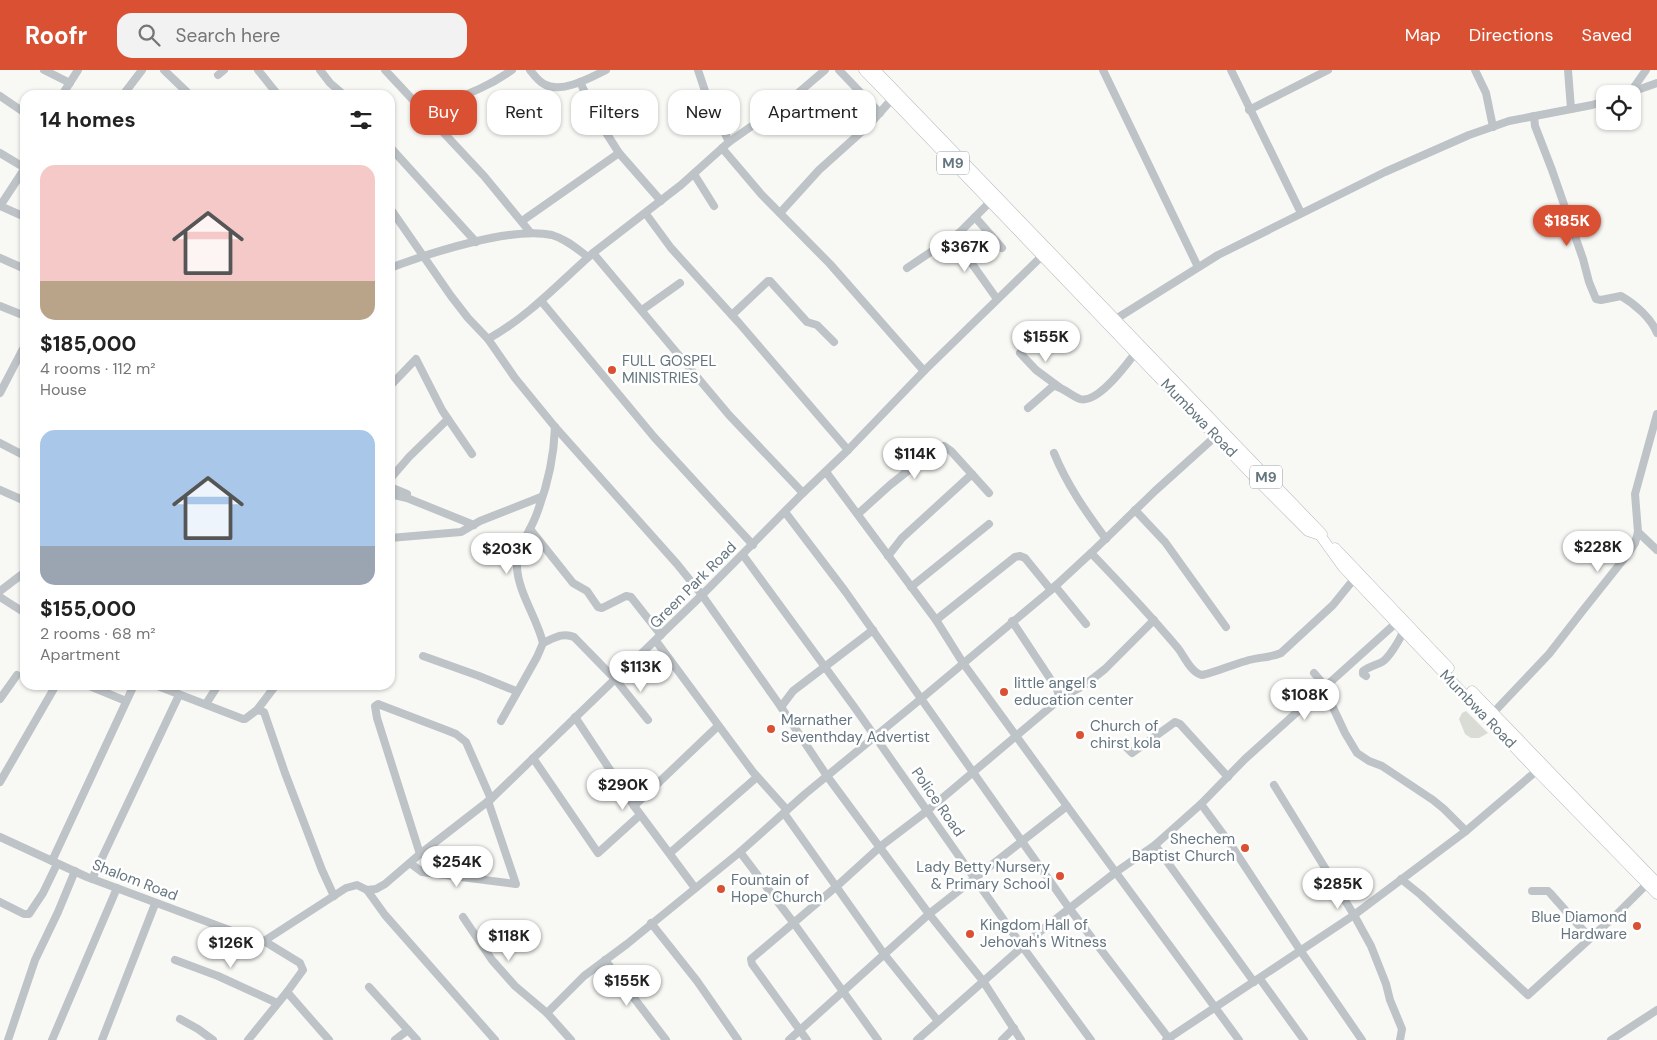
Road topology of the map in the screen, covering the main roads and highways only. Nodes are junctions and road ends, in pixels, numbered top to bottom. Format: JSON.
{"nodes":[{"id":1,"x":864,"y":70,"type":"edge"},
{"id":2,"x":875,"y":70,"type":"edge"},
{"id":3,"x":993,"y":199,"type":"junction"},
{"id":4,"x":1112,"y":321,"type":"junction"},
{"id":5,"x":1164,"y":376,"type":"junction"},
{"id":6,"x":1540,"y":768,"type":"junction"},
{"id":7,"x":1652,"y":882,"type":"edge"},
{"id":8,"x":1657,"y":894,"type":"edge"}],
"edges":[{"from":1,"to":3,"type":"main road","name":"Mumbwa Road","number":"M9"},
{"from":2,"to":3,"type":"main road","name":"Mumbwa Road","number":"M9"},
{"from":3,"to":4,"type":"main road","name":"Mumbwa Road","number":"M9"},
{"from":3,"to":4,"type":"main road","name":"Mumbwa Road","number":"M9"},
{"from":4,"to":5,"type":"main road","name":"Mumbwa Road","number":"M9"},
{"from":4,"to":5,"type":"main road","name":"Mumbwa Road","number":"M9"},
{"from":5,"to":6,"type":"main road","name":"Mumbwa Road","number":"M9"},
{"from":5,"to":6,"type":"main road","name":"Mumbwa Road","number":"M9"},
{"from":6,"to":7,"type":"main road","name":"Mumbwa Road","number":"M9"},
{"from":7,"to":8,"type":"main road","name":"Mumbwa Road","number":"M9"}]}
